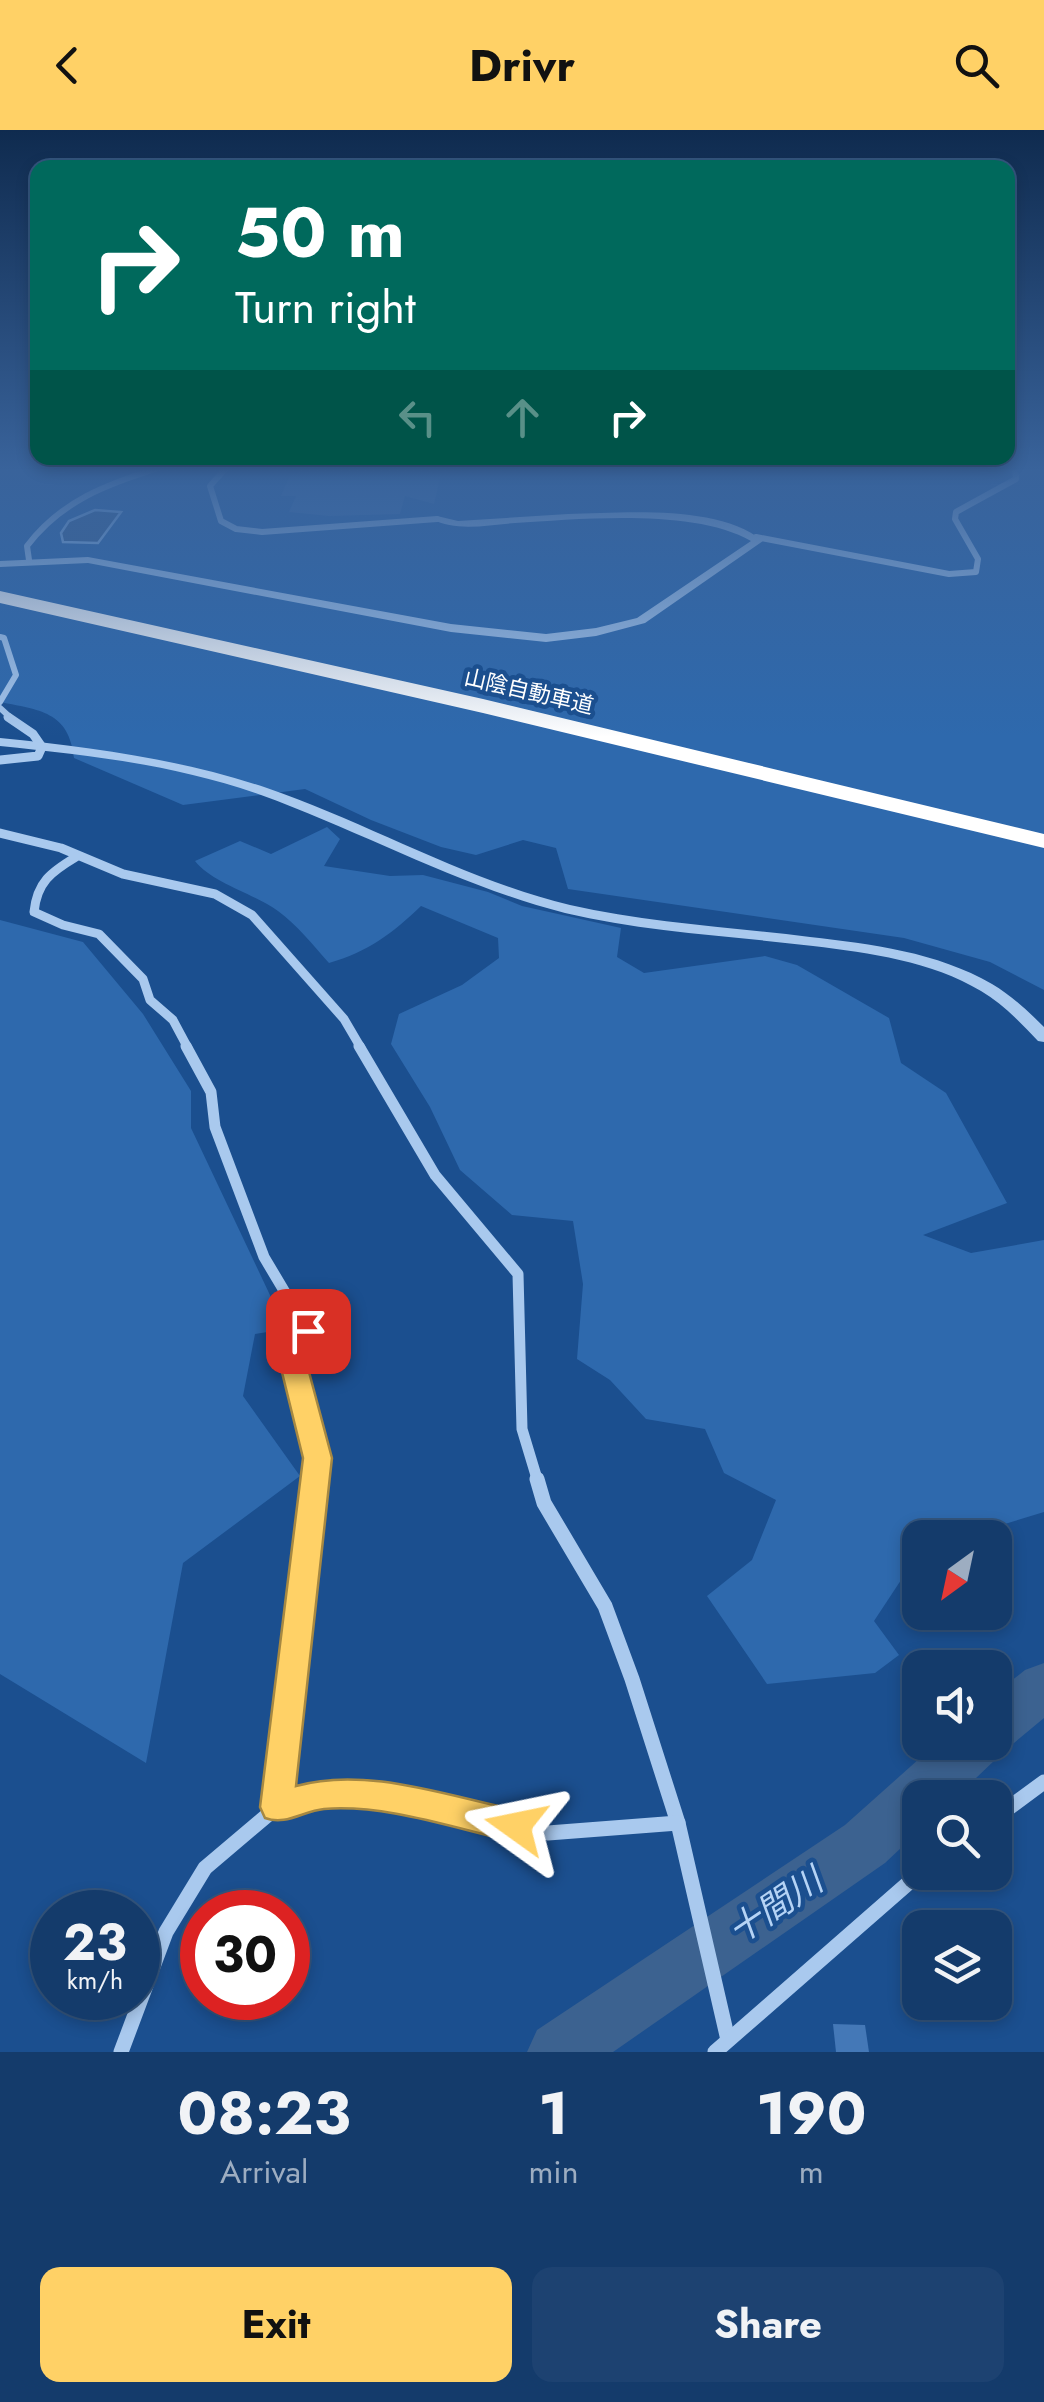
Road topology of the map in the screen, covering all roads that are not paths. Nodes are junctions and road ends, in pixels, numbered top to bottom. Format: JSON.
{"nodes":[{"id":1,"x":736,"y":558,"type":"edge"},
{"id":2,"x":862,"y":558,"type":"edge"},
{"id":3,"x":977,"y":558,"type":"edge"},
{"id":4,"x":29,"y":560,"type":"joint"},
{"id":5,"x":0,"y":564,"type":"edge"},
{"id":6,"x":0,"y":594,"type":"edge"},
{"id":7,"x":0,"y":637,"type":"edge"},
{"id":8,"x":0,"y":706,"type":"edge"},
{"id":9,"x":0,"y":742,"type":"edge"},
{"id":10,"x":42,"y":746,"type":"junction"},
{"id":11,"x":0,"y":760,"type":"edge"},
{"id":12,"x":0,"y":833,"type":"edge"},
{"id":13,"x":1044,"y":838,"type":"edge"},
{"id":14,"x":76,"y":857,"type":"junction"},
{"id":15,"x":1044,"y":1037,"type":"edge"},
{"id":16,"x":1044,"y":1782,"type":"edge"},
{"id":17,"x":1012,"y":1806,"type":"edge"},
{"id":18,"x":277,"y":1807,"type":"junction"},
{"id":19,"x":678,"y":1823,"type":"junction"},
{"id":20,"x":902,"y":1889,"type":"edge"},
{"id":21,"x":722,"y":2046,"type":"edge"},
{"id":22,"x":121,"y":2052,"type":"edge"}],
"edges":[{"from":1,"to":4,"type":"street"},
{"from":2,"to":3,"type":"street"},
{"from":4,"to":5,"type":"street"},
{"from":6,"to":13,"type":"highway","name":"山陰自動車道"},
{"from":7,"to":8,"type":"street"},
{"from":8,"to":10,"type":"street"},
{"from":9,"to":10,"type":"street"},
{"from":10,"to":11,"type":"street"},
{"from":10,"to":15,"type":"street"},
{"from":12,"to":14,"type":"street"},
{"from":14,"to":18,"type":"street"},
{"from":14,"to":19,"type":"street"},
{"from":16,"to":17,"type":"street"},
{"from":18,"to":19,"type":"street"},
{"from":18,"to":22,"type":"street"},
{"from":19,"to":21,"type":"street"},
{"from":20,"to":21,"type":"street"}]}
